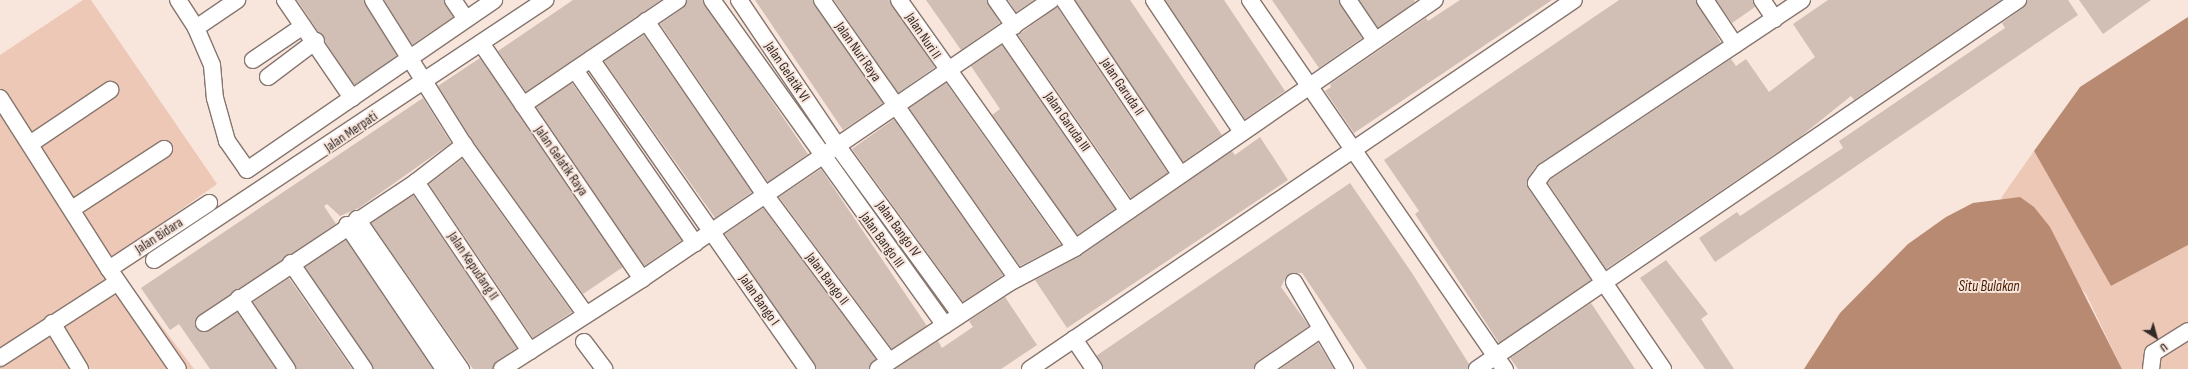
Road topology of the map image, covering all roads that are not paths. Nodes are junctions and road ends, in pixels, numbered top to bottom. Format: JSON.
{"nodes":[{"id":1,"x":178,"y":0,"type":"edge"},
{"id":2,"x":237,"y":0,"type":"edge"},
{"id":3,"x":285,"y":0,"type":"edge"},
{"id":4,"x":373,"y":0,"type":"edge"},
{"id":5,"x":453,"y":0,"type":"edge"},
{"id":6,"x":494,"y":0,"type":"edge"},
{"id":7,"x":546,"y":0,"type":"edge"},
{"id":8,"x":678,"y":0,"type":"edge"},
{"id":9,"x":712,"y":0,"type":"edge"},
{"id":10,"x":739,"y":0,"type":"edge"},
{"id":11,"x":822,"y":0,"type":"edge"},
{"id":12,"x":900,"y":0,"type":"edge"},
{"id":13,"x":910,"y":0,"type":"edge"},
{"id":14,"x":996,"y":0,"type":"edge"},
{"id":15,"x":1051,"y":0,"type":"edge"},
{"id":16,"x":1064,"y":0,"type":"edge"},
{"id":17,"x":1154,"y":0,"type":"edge"},
{"id":18,"x":1250,"y":0,"type":"edge"},
{"id":19,"x":1348,"y":0,"type":"edge"},
{"id":20,"x":1574,"y":0,"type":"edge"},
{"id":21,"x":1705,"y":0,"type":"edge"},
{"id":22,"x":1762,"y":0,"type":"edge"},
{"id":23,"x":1802,"y":0,"type":"edge"},
{"id":24,"x":2018,"y":0,"type":"edge"},
{"id":25,"x":1428,"y":2,"type":"edge"},
{"id":26,"x":466,"y":19,"type":"junction"},
{"id":27,"x":1775,"y":19,"type":"junction"},
{"id":28,"x":646,"y":21,"type":"junction"},
{"id":29,"x":303,"y":26,"type":"junction"},
{"id":30,"x":196,"y":28,"type":"junction"},
{"id":31,"x":1010,"y":30,"type":"junction"},
{"id":32,"x":1375,"y":40,"type":"junction"},
{"id":33,"x":316,"y":42,"type":"junction"},
{"id":34,"x":481,"y":43,"type":"junction"},
{"id":35,"x":1735,"y":44,"type":"junction"},
{"id":36,"x":411,"y":58,"type":"junction"},
{"id":37,"x":591,"y":59,"type":"junction"},
{"id":38,"x":253,"y":60,"type":"dead end"},
{"id":39,"x":951,"y":69,"type":"junction"},
{"id":40,"x":576,"y":70,"type":"junction"},
{"id":41,"x":268,"y":77,"type":"dead end"},
{"id":42,"x":425,"y":82,"type":"junction"},
{"id":43,"x":1308,"y":85,"type":"junction"},
{"id":44,"x":110,"y":90,"type":"dead end"},
{"id":45,"x":617,"y":93,"type":"junction"},
{"id":46,"x":0,"y":98,"type":"edge"},
{"id":47,"x":352,"y":98,"type":"junction"},
{"id":48,"x":895,"y":103,"type":"junction"},
{"id":49,"x":523,"y":105,"type":"junction"},
{"id":50,"x":601,"y":105,"type":"junction"},
{"id":51,"x":1242,"y":132,"type":"junction"},
{"id":52,"x":30,"y":144,"type":"junction"},
{"id":53,"x":836,"y":144,"type":"junction"},
{"id":54,"x":464,"y":145,"type":"junction"},
{"id":55,"x":164,"y":148,"type":"dead end"},
{"id":56,"x":1353,"y":152,"type":"junction"},
{"id":57,"x":820,"y":154,"type":"junction"},
{"id":58,"x":1180,"y":174,"type":"junction"},
{"id":59,"x":416,"y":182,"type":"junction"},
{"id":60,"x":766,"y":196,"type":"junction"},
{"id":61,"x":209,"y":203,"type":"dead end"},
{"id":62,"x":72,"y":209,"type":"junction"},
{"id":63,"x":1128,"y":211,"type":"junction"},
{"id":64,"x":352,"y":222,"type":"junction"},
{"id":65,"x":711,"y":232,"type":"junction"},
{"id":66,"x":694,"y":243,"type":"junction"},
{"id":67,"x":1075,"y":248,"type":"junction"},
{"id":68,"x":154,"y":260,"type":"dead end"},
{"id":69,"x":291,"y":263,"type":"junction"},
{"id":70,"x":113,"y":275,"type":"junction"},
{"id":71,"x":1017,"y":278,"type":"junction"},
{"id":72,"x":642,"y":279,"type":"junction"},
{"id":73,"x":1294,"y":282,"type":"dead end"},
{"id":74,"x":1604,"y":284,"type":"junction"},
{"id":75,"x":239,"y":298,"type":"junction"},
{"id":76,"x":960,"y":314,"type":"junction"},
{"id":77,"x":586,"y":315,"type":"junction"},
{"id":78,"x":52,"y":323,"type":"junction"},
{"id":79,"x":204,"y":323,"type":"dead end"},
{"id":80,"x":945,"y":325,"type":"junction"},
{"id":81,"x":1320,"y":330,"type":"junction"},
{"id":82,"x":2188,"y":331,"type":"edge"},
{"id":83,"x":1074,"y":339,"type":"junction"},
{"id":84,"x":584,"y":342,"type":"dead end"},
{"id":85,"x":530,"y":351,"type":"junction"},
{"id":86,"x":0,"y":358,"type":"edge"},
{"id":87,"x":1501,"y":363,"type":"edge"},
{"id":88,"x":883,"y":365,"type":"edge"},
{"id":89,"x":80,"y":369,"type":"edge"},
{"id":90,"x":178,"y":369,"type":"edge"},
{"id":91,"x":287,"y":369,"type":"edge"},
{"id":92,"x":364,"y":369,"type":"edge"},
{"id":93,"x":444,"y":369,"type":"edge"},
{"id":94,"x":461,"y":369,"type":"edge"},
{"id":95,"x":502,"y":369,"type":"edge"},
{"id":96,"x":604,"y":369,"type":"edge"},
{"id":97,"x":807,"y":369,"type":"edge"},
{"id":98,"x":1030,"y":369,"type":"edge"},
{"id":99,"x":1094,"y":369,"type":"edge"},
{"id":100,"x":1263,"y":369,"type":"edge"},
{"id":101,"x":1345,"y":369,"type":"edge"},
{"id":102,"x":1477,"y":369,"type":"edge"},
{"id":103,"x":1663,"y":369,"type":"edge"},
{"id":104,"x":2151,"y":369,"type":"edge"}],
"edges":[{"from":1,"to":30,"type":"street"},
{"from":2,"to":30,"type":"street"},
{"from":3,"to":29,"type":"street"},
{"from":4,"to":36,"type":"street"},
{"from":5,"to":26,"type":"street"},
{"from":6,"to":26,"type":"street"},
{"from":7,"to":34,"type":"street","name":"Jalan Merpati"},
{"from":8,"to":28,"type":"street"},
{"from":9,"to":57,"type":"street","name":"Jalan Bango III"},
{"from":10,"to":53,"type":"street","name":"Jalan Gelatik VI"},
{"from":11,"to":48,"type":"street","name":"Jalan Nuri Raya"},
{"from":12,"to":39,"type":"street","name":"Jalan Nuri II"},
{"from":13,"to":39,"type":"street"},
{"from":14,"to":31,"type":"street","name":"Jalan Garuda III"},
{"from":15,"to":31,"type":"street"},
{"from":16,"to":58,"type":"street","name":"Jalan Garuda II"},
{"from":17,"to":51,"type":"street"},
{"from":18,"to":43,"type":"street"},
{"from":19,"to":32,"type":"street"},
{"from":20,"to":56,"type":"street"},
{"from":21,"to":35,"type":"street"},
{"from":22,"to":27,"type":"street"},
{"from":23,"to":27,"type":"street"},
{"from":24,"to":74,"type":"street"},
{"from":25,"to":32,"type":"street"},
{"from":26,"to":36,"type":"street"},
{"from":27,"to":35,"type":"street"},
{"from":28,"to":37,"type":"street"},
{"from":28,"to":60,"type":"street","name":"Jalan Bango II"},
{"from":29,"to":33,"type":"street"},
{"from":29,"to":38,"type":"street"},
{"from":30,"to":47,"type":"street"},
{"from":31,"to":39,"type":"street"},
{"from":31,"to":63,"type":"street","name":"Jalan Garuda III"},
{"from":32,"to":43,"type":"street"},
{"from":33,"to":41,"type":"street"},
{"from":33,"to":47,"type":"street"},
{"from":34,"to":42,"type":"street","name":"Jalan Merpati"},
{"from":34,"to":49,"type":"street","name":"Jalan Gelatik Raya"},
{"from":35,"to":74,"type":"street"},
{"from":36,"to":42,"type":"street"},
{"from":36,"to":47,"type":"street"},
{"from":37,"to":40,"type":"street"},
{"from":37,"to":45,"type":"street","name":"Jalan Bango I"},
{"from":39,"to":48,"type":"street"},
{"from":39,"to":67,"type":"street"},
{"from":40,"to":49,"type":"street"},
{"from":40,"to":50,"type":"street"},
{"from":42,"to":54,"type":"street"},
{"from":42,"to":68,"type":"street","name":"Jalan Merpati"},
{"from":43,"to":51,"type":"street"},
{"from":43,"to":56,"type":"street"},
{"from":44,"to":52,"type":"street"},
{"from":45,"to":50,"type":"street"},
{"from":45,"to":65,"type":"street","name":"Jalan Bango I"},
{"from":46,"to":52,"type":"street"},
{"from":48,"to":53,"type":"street"},
{"from":48,"to":71,"type":"street","name":"Jalan Nuri Raya"},
{"from":49,"to":72,"type":"street","name":"Jalan Gelatik Raya"},
{"from":50,"to":66,"type":"street"},
{"from":51,"to":58,"type":"street"},
{"from":52,"to":62,"type":"street"},
{"from":53,"to":57,"type":"street"},
{"from":53,"to":76,"type":"street","name":"Jalan Bango IV"},
{"from":54,"to":59,"type":"street"},
{"from":54,"to":77,"type":"street"},
{"from":55,"to":62,"type":"street"},
{"from":56,"to":83,"type":"street"},
{"from":56,"to":87,"type":"street"},
{"from":57,"to":60,"type":"street"},
{"from":57,"to":80,"type":"street","name":"Jalan Bango III"},
{"from":58,"to":63,"type":"street"},
{"from":59,"to":64,"type":"street"},
{"from":59,"to":85,"type":"street","name":"Jalan Kepudang II"},
{"from":60,"to":65,"type":"street"},
{"from":60,"to":88,"type":"street","name":"Jalan Bango II"},
{"from":61,"to":70,"type":"street","name":"Jalan Bidara"},
{"from":62,"to":70,"type":"street"},
{"from":63,"to":67,"type":"street"},
{"from":64,"to":69,"type":"street"},
{"from":64,"to":93,"type":"street"},
{"from":64,"to":94,"type":"street"},
{"from":65,"to":66,"type":"street"},
{"from":65,"to":97,"type":"street","name":"Jalan Bango I"},
{"from":66,"to":72,"type":"street"},
{"from":67,"to":71,"type":"street"},
{"from":69,"to":75,"type":"street"},
{"from":69,"to":92,"type":"street"},
{"from":70,"to":78,"type":"street","name":"Jalan Bidara"},
{"from":70,"to":90,"type":"street"},
{"from":71,"to":76,"type":"street"},
{"from":72,"to":77,"type":"street"},
{"from":73,"to":81,"type":"street"},
{"from":74,"to":87,"type":"street"},
{"from":74,"to":103,"type":"street"},
{"from":75,"to":79,"type":"street"},
{"from":75,"to":91,"type":"street"},
{"from":76,"to":80,"type":"street"},
{"from":77,"to":85,"type":"street"},
{"from":78,"to":86,"type":"street","name":"Jalan Bidara"},
{"from":78,"to":89,"type":"street"},
{"from":80,"to":88,"type":"street"},
{"from":81,"to":100,"type":"street"},
{"from":81,"to":101,"type":"street"},
{"from":82,"to":104,"type":"street"},
{"from":83,"to":98,"type":"street"},
{"from":83,"to":99,"type":"street"},
{"from":84,"to":96,"type":"street"},
{"from":85,"to":95,"type":"street"},
{"from":87,"to":102,"type":"street"}]}
